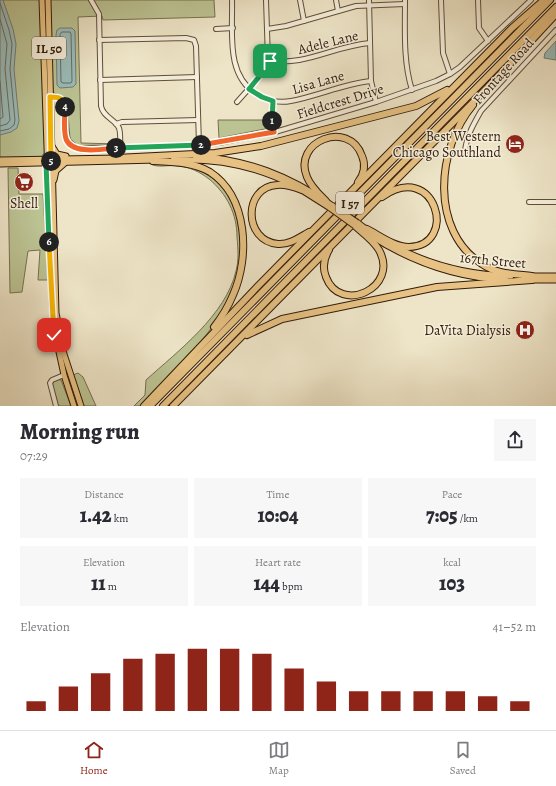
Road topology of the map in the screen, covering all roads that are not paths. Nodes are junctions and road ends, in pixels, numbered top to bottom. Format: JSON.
{"nodes":[{"id":1,"x":42,"y":0,"type":"edge"},
{"id":2,"x":48,"y":0,"type":"edge"},
{"id":3,"x":91,"y":0,"type":"edge"},
{"id":4,"x":232,"y":0,"type":"edge"},
{"id":5,"x":266,"y":0,"type":"edge"},
{"id":6,"x":300,"y":0,"type":"edge"},
{"id":7,"x":336,"y":0,"type":"edge"},
{"id":8,"x":441,"y":0,"type":"edge"},
{"id":9,"x":478,"y":0,"type":"edge"},
{"id":10,"x":531,"y":0,"type":"edge"},
{"id":11,"x":544,"y":0,"type":"edge"},
{"id":12,"x":550,"y":0,"type":"edge"},
{"id":13,"x":369,"y":2,"type":"edge"},
{"id":14,"x":405,"y":2,"type":"edge"},
{"id":15,"x":556,"y":7,"type":"edge"},
{"id":16,"x":338,"y":11,"type":"junction"},
{"id":17,"x":556,"y":14,"type":"edge"},
{"id":18,"x":304,"y":21,"type":"junction"},
{"id":19,"x":232,"y":28,"type":"junction"},
{"id":20,"x":216,"y":29,"type":"dead end"},
{"id":21,"x":267,"y":29,"type":"junction"},
{"id":22,"x":556,"y":30,"type":"edge"},
{"id":23,"x":99,"y":40,"type":"junction"},
{"id":24,"x":488,"y":41,"type":"junction"},
{"id":25,"x":370,"y":43,"type":"junction"},
{"id":26,"x":268,"y":60,"type":"junction"},
{"id":27,"x":450,"y":74,"type":"junction"},
{"id":28,"x":197,"y":77,"type":"junction"},
{"id":29,"x":463,"y":78,"type":"junction"},
{"id":30,"x":100,"y":80,"type":"junction"},
{"id":31,"x":371,"y":81,"type":"junction"},
{"id":32,"x":494,"y":81,"type":"junction"},
{"id":33,"x":249,"y":89,"type":"junction"},
{"id":34,"x":412,"y":90,"type":"junction"},
{"id":35,"x":48,"y":97,"type":"junction"},
{"id":36,"x":273,"y":101,"type":"junction"},
{"id":37,"x":237,"y":102,"type":"dead end"},
{"id":38,"x":376,"y":102,"type":"junction"},
{"id":39,"x":198,"y":120,"type":"junction"},
{"id":40,"x":116,"y":124,"type":"junction"},
{"id":41,"x":274,"y":132,"type":"junction"},
{"id":42,"x":51,"y":143,"type":"junction"},
{"id":43,"x":199,"y":145,"type":"junction"},
{"id":44,"x":120,"y":148,"type":"junction"},
{"id":45,"x":465,"y":152,"type":"dead end"},
{"id":46,"x":104,"y":158,"type":"junction"},
{"id":47,"x":116,"y":158,"type":"junction"},
{"id":48,"x":0,"y":160,"type":"edge"},
{"id":49,"x":49,"y":161,"type":"junction"},
{"id":50,"x":153,"y":161,"type":"junction"},
{"id":51,"x":66,"y":163,"type":"junction"},
{"id":52,"x":0,"y":164,"type":"edge"},
{"id":53,"x":302,"y":190,"type":"junction"},
{"id":54,"x":52,"y":191,"type":"junction"},
{"id":55,"x":349,"y":195,"type":"junction"},
{"id":56,"x":326,"y":201,"type":"junction"},
{"id":57,"x":529,"y":202,"type":"dead end"},
{"id":58,"x":556,"y":202,"type":"edge"},
{"id":59,"x":372,"y":204,"type":"junction"},
{"id":60,"x":331,"y":207,"type":"junction"},
{"id":61,"x":323,"y":221,"type":"junction"},
{"id":62,"x":356,"y":225,"type":"junction"},
{"id":63,"x":367,"y":229,"type":"junction"},
{"id":64,"x":340,"y":237,"type":"junction"},
{"id":65,"x":556,"y":276,"type":"edge"},
{"id":66,"x":532,"y":278,"type":"junction"},
{"id":67,"x":556,"y":280,"type":"edge"},
{"id":68,"x":233,"y":345,"type":"junction"},
{"id":69,"x":193,"y":354,"type":"junction"},
{"id":70,"x":66,"y":374,"type":"junction"},
{"id":71,"x":56,"y":406,"type":"edge"},
{"id":72,"x":74,"y":406,"type":"edge"},
{"id":73,"x":81,"y":406,"type":"edge"},
{"id":74,"x":144,"y":406,"type":"edge"},
{"id":75,"x":150,"y":406,"type":"edge"},
{"id":76,"x":163,"y":406,"type":"edge"},
{"id":77,"x":173,"y":406,"type":"edge"}],
"edges":[{"from":1,"to":35,"type":"main road","number":"IL 50"},
{"from":2,"to":35,"type":"main road","number":"IL 50"},
{"from":3,"to":23,"type":"street"},
{"from":4,"to":19,"type":"street"},
{"from":5,"to":21,"type":"street"},
{"from":6,"to":18,"type":"street"},
{"from":7,"to":16,"type":"street"},
{"from":8,"to":27,"type":"street"},
{"from":9,"to":24,"type":"street"},
{"from":10,"to":24,"type":"street","name":"Fieldcrest Drive"},
{"from":11,"to":29,"type":"highway"},
{"from":12,"to":75,"type":"highway","number":"I 57"},
{"from":13,"to":14,"type":"street"},
{"from":13,"to":16,"type":"street"},
{"from":13,"to":25,"type":"street"},
{"from":14,"to":34,"type":"street"},
{"from":15,"to":76,"type":"highway","number":"I 57"},
{"from":16,"to":18,"type":"street"},
{"from":17,"to":32,"type":"highway"},
{"from":18,"to":21,"type":"street"},
{"from":19,"to":20,"type":"street"},
{"from":19,"to":33,"type":"street"},
{"from":21,"to":26,"type":"street"},
{"from":22,"to":45,"type":"street","name":"Frontage Road"},
{"from":23,"to":28,"type":"street"},
{"from":23,"to":30,"type":"street"},
{"from":24,"to":27,"type":"street","name":"Fieldcrest Drive"},
{"from":25,"to":26,"type":"street","name":"Adele Lane"},
{"from":25,"to":31,"type":"street"},
{"from":26,"to":33,"type":"street"},
{"from":27,"to":34,"type":"street","name":"Fieldcrest Drive"},
{"from":28,"to":30,"type":"street"},
{"from":28,"to":39,"type":"street"},
{"from":29,"to":47,"type":"highway"},
{"from":29,"to":55,"type":"highway"},
{"from":30,"to":40,"type":"street"},
{"from":31,"to":36,"type":"street","name":"Lisa Lane"},
{"from":31,"to":38,"type":"street"},
{"from":32,"to":59,"type":"highway"},
{"from":32,"to":66,"type":"highway"},
{"from":33,"to":36,"type":"street","name":"Lisa Lane"},
{"from":33,"to":37,"type":"street"},
{"from":34,"to":38,"type":"street","name":"Fieldcrest Drive"},
{"from":35,"to":42,"type":"main road","number":"IL 50"},
{"from":35,"to":44,"type":"street","name":"Fieldcrest Drive"},
{"from":35,"to":49,"type":"main road","number":"IL 50"},
{"from":36,"to":41,"type":"street"},
{"from":38,"to":41,"type":"street","name":"Fieldcrest Drive"},
{"from":39,"to":40,"type":"street"},
{"from":39,"to":43,"type":"street"},
{"from":40,"to":44,"type":"street"},
{"from":41,"to":43,"type":"street","name":"Fieldcrest Drive"},
{"from":42,"to":46,"type":"main road"},
{"from":42,"to":49,"type":"main road","number":"IL 50"},
{"from":43,"to":44,"type":"street","name":"Fieldcrest Drive"},
{"from":46,"to":47,"type":"main road","name":"167th Street"},
{"from":46,"to":49,"type":"main road","name":"167th Street"},
{"from":47,"to":56,"type":"main road","name":"167th Street"},
{"from":48,"to":49,"type":"main road","name":"167th Street"},
{"from":49,"to":51,"type":"main road","name":"167th Street"},
{"from":49,"to":52,"type":"main road","name":"167th Street"},
{"from":49,"to":54,"type":"main road","number":"IL 50"},
{"from":49,"to":70,"type":"main road","number":"IL 50"},
{"from":50,"to":51,"type":"main road","name":"167th Street"},
{"from":50,"to":53,"type":"main road","name":"167th Street"},
{"from":50,"to":69,"type":"highway"},
{"from":51,"to":54,"type":"main road"},
{"from":53,"to":60,"type":"main road","name":"167th Street"},
{"from":53,"to":61,"type":"highway"},
{"from":54,"to":70,"type":"main road","number":"IL 50"},
{"from":55,"to":56,"type":"highway"},
{"from":55,"to":61,"type":"highway"},
{"from":56,"to":60,"type":"main road","name":"167th Street"},
{"from":57,"to":58,"type":"street"},
{"from":59,"to":63,"type":"highway"},
{"from":59,"to":64,"type":"highway"},
{"from":60,"to":62,"type":"main road","name":"167th Street","bridge":true},
{"from":61,"to":69,"type":"highway"},
{"from":62,"to":63,"type":"main road","name":"167th Street"},
{"from":62,"to":64,"type":"highway"},
{"from":62,"to":66,"type":"main road","name":"167th Street"},
{"from":63,"to":66,"type":"main road","name":"167th Street"},
{"from":64,"to":68,"type":"highway"},
{"from":65,"to":66,"type":"main road","name":"167th Street"},
{"from":66,"to":67,"type":"main road","name":"167th Street"},
{"from":66,"to":68,"type":"highway"},
{"from":68,"to":77,"type":"highway"},
{"from":69,"to":74,"type":"highway"},
{"from":70,"to":71,"type":"street"},
{"from":70,"to":72,"type":"main road","number":"IL 50"},
{"from":70,"to":73,"type":"main road","number":"IL 50"}]}
